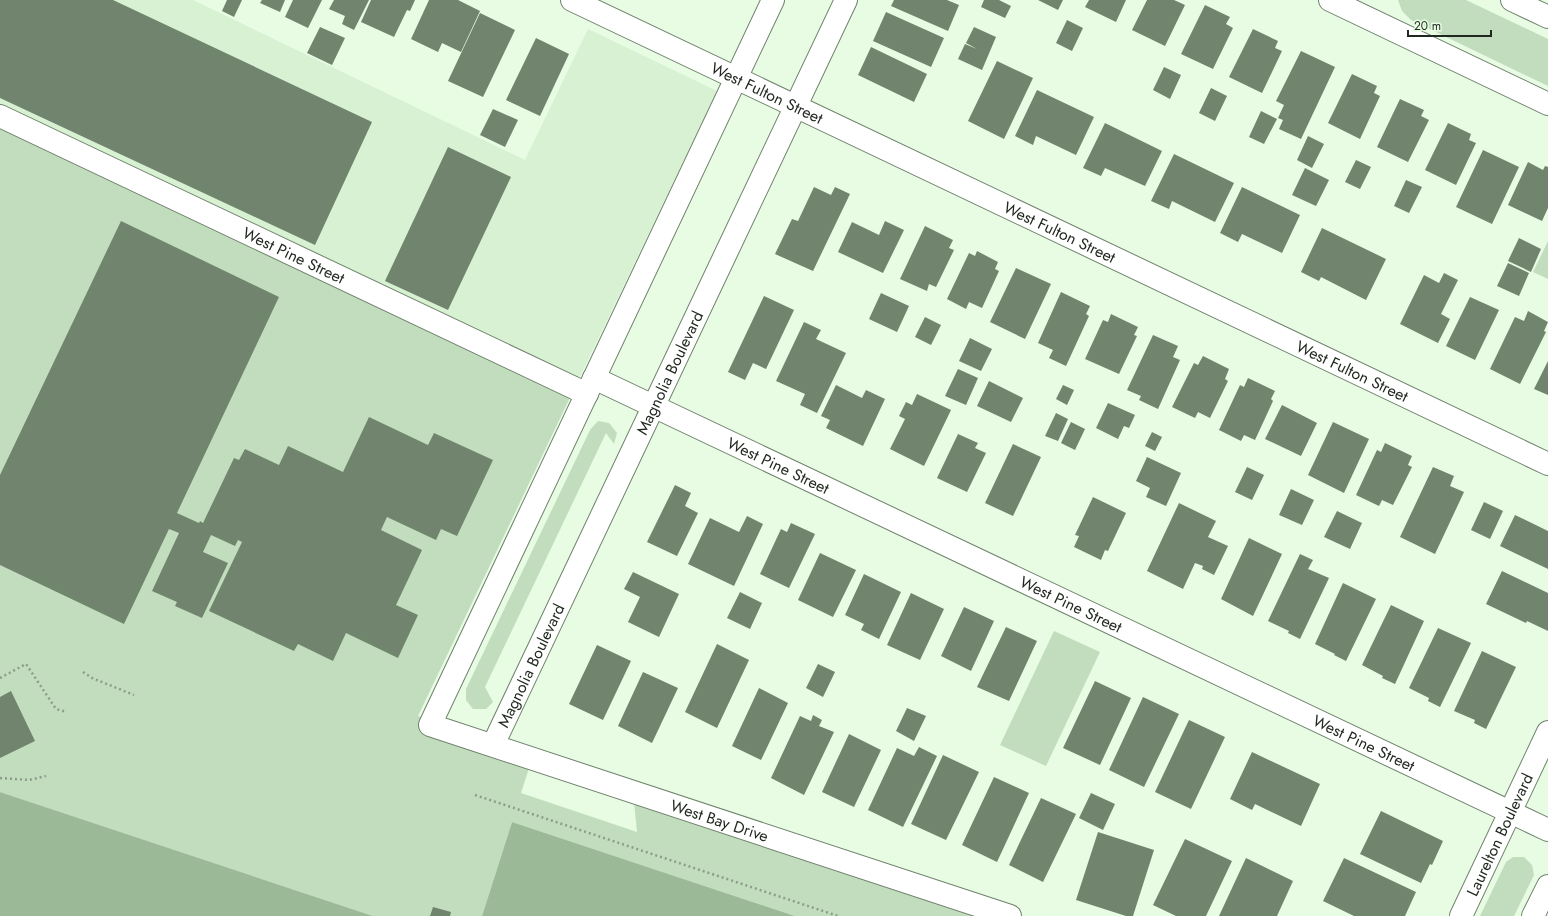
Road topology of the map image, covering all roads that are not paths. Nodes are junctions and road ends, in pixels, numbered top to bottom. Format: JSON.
{"nodes":[{"id":1,"x":572,"y":0,"type":"edge"},
{"id":2,"x":773,"y":0,"type":"edge"},
{"id":3,"x":846,"y":0,"type":"edge"},
{"id":4,"x":1330,"y":0,"type":"edge"},
{"id":5,"x":1512,"y":0,"type":"edge"},
{"id":6,"x":1364,"y":7,"type":"edge"},
{"id":7,"x":1548,"y":17,"type":"edge"},
{"id":8,"x":736,"y":78,"type":"junction"},
{"id":9,"x":1548,"y":104,"type":"edge"},
{"id":10,"x":795,"y":106,"type":"junction"},
{"id":11,"x":0,"y":116,"type":"edge"},
{"id":12,"x":590,"y":386,"type":"junction"},
{"id":13,"x":653,"y":406,"type":"junction"},
{"id":14,"x":1548,"y":464,"type":"edge"},
{"id":15,"x":1548,"y":732,"type":"edge"},
{"id":16,"x":493,"y":745,"type":"junction"},
{"id":17,"x":1510,"y":812,"type":"junction"},
{"id":18,"x":1548,"y":830,"type":"edge"},
{"id":19,"x":1548,"y":886,"type":"edge"},
{"id":20,"x":1010,"y":916,"type":"edge"},
{"id":21,"x":1461,"y":916,"type":"edge"},
{"id":22,"x":1533,"y":916,"type":"edge"}],
"edges":[{"from":1,"to":8,"type":"street","name":"West Fulton Street"},
{"from":2,"to":8,"type":"street"},
{"from":3,"to":10,"type":"street","name":"Magnolia Boulevard"},
{"from":4,"to":6,"type":"street"},
{"from":5,"to":7,"type":"street"},
{"from":6,"to":9,"type":"street"},
{"from":8,"to":10,"type":"street","name":"West Fulton Street"},
{"from":8,"to":12,"type":"street"},
{"from":10,"to":13,"type":"street","name":"Magnolia Boulevard"},
{"from":10,"to":14,"type":"street","name":"West Fulton Street"},
{"from":11,"to":12,"type":"street","name":"West Pine Street"},
{"from":12,"to":13,"type":"street","name":"West Pine Street"},
{"from":12,"to":16,"type":"street","name":"West Bay Drive"},
{"from":13,"to":16,"type":"street","name":"Magnolia Boulevard"},
{"from":13,"to":17,"type":"street","name":"West Pine Street"},
{"from":15,"to":17,"type":"street","name":"Laurelton Boulevard"},
{"from":16,"to":20,"type":"street","name":"West Bay Drive"},
{"from":17,"to":18,"type":"street","name":"West Pine Street"},
{"from":17,"to":21,"type":"street","name":"Laurelton Boulevard"},
{"from":19,"to":22,"type":"street"}]}
